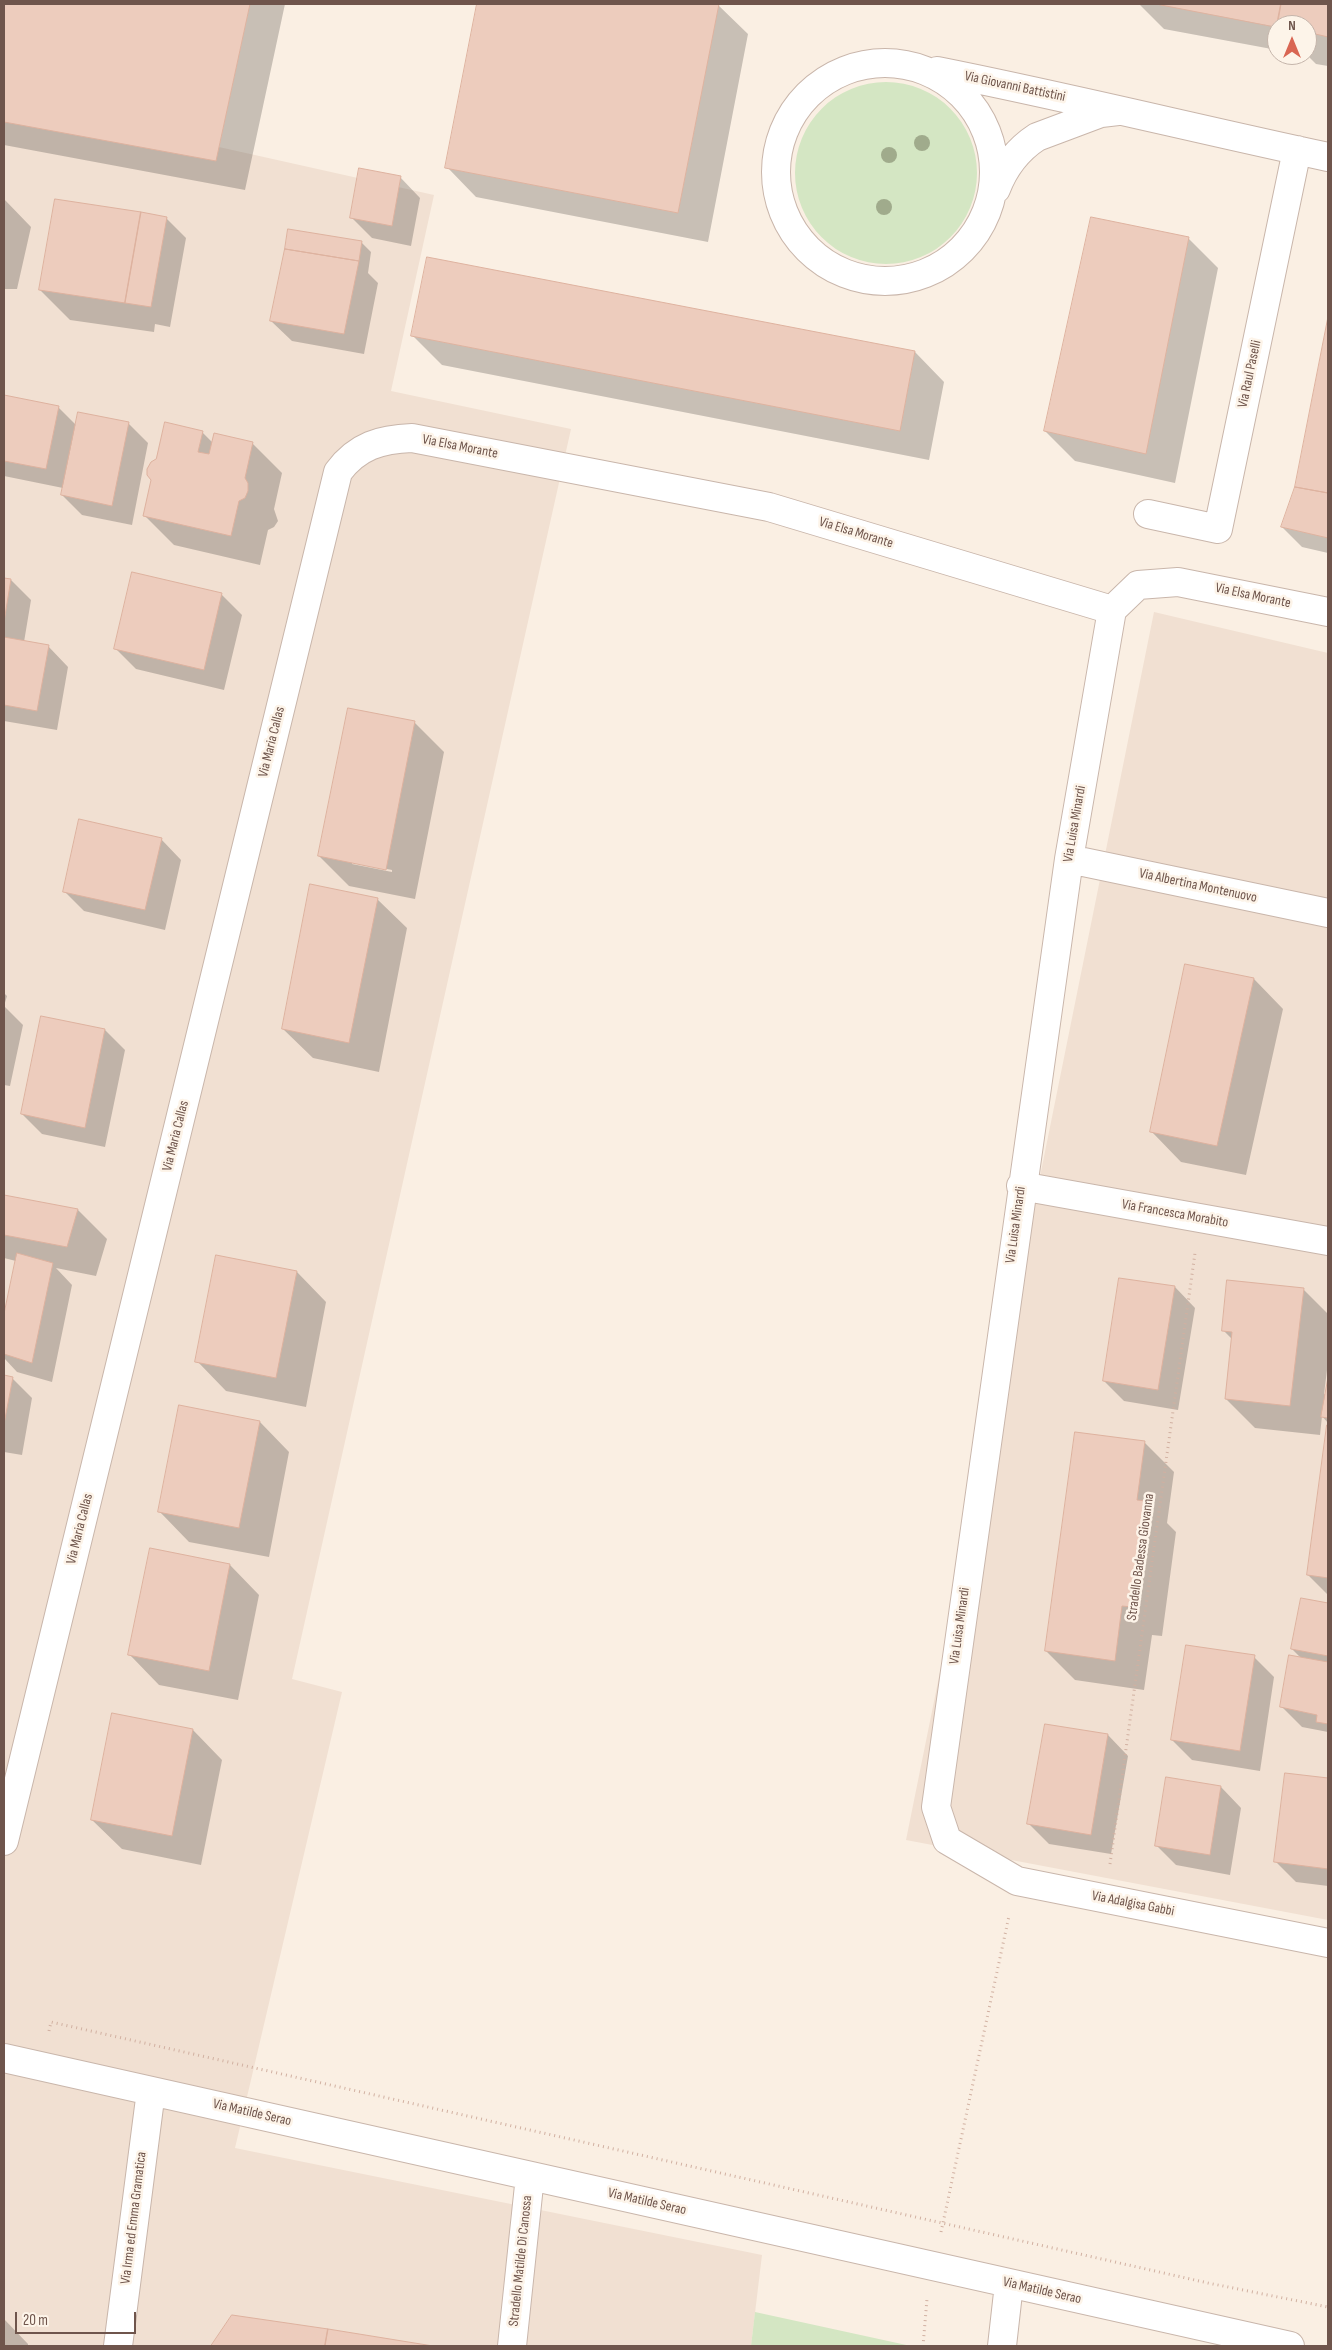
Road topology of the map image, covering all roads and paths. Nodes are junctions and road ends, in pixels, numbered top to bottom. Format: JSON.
{"nodes":[{"id":1,"x":909,"y":65,"type":"junction"},
{"id":2,"x":1120,"y":112,"type":"junction"},
{"id":3,"x":1297,"y":150,"type":"junction"},
{"id":4,"x":1328,"y":157,"type":"edge"},
{"id":5,"x":992,"y":198,"type":"junction"},
{"id":6,"x":370,"y":445,"type":"joint"},
{"id":7,"x":1148,"y":514,"type":"dead end"},
{"id":8,"x":1112,"y":610,"type":"junction"},
{"id":9,"x":1328,"y":612,"type":"edge"},
{"id":10,"x":1068,"y":858,"type":"junction"},
{"id":11,"x":1328,"y":913,"type":"edge"},
{"id":12,"x":1021,"y":1186,"type":"junction"},
{"id":13,"x":1200,"y":1218,"type":"junction"},
{"id":14,"x":1328,"y":1241,"type":"edge"},
{"id":15,"x":947,"y":1840,"type":"joint"},
{"id":16,"x":4,"y":1841,"type":"edge"},
{"id":17,"x":1017,"y":1881,"type":"junction"},
{"id":18,"x":1105,"y":1898,"type":"junction"},
{"id":19,"x":1328,"y":1943,"type":"edge"},
{"id":20,"x":4,"y":2058,"type":"edge"},
{"id":21,"x":42,"y":2066,"type":"junction"},
{"id":22,"x":150,"y":2091,"type":"junction"},
{"id":23,"x":530,"y":2176,"type":"junction"},
{"id":24,"x":943,"y":2222,"type":"junction"},
{"id":25,"x":933,"y":2266,"type":"junction"},
{"id":26,"x":1009,"y":2284,"type":"junction"},
{"id":27,"x":1328,"y":2307,"type":"edge"},
{"id":28,"x":118,"y":2346,"type":"edge"},
{"id":29,"x":512,"y":2346,"type":"edge"},
{"id":30,"x":923,"y":2346,"type":"edge"},
{"id":31,"x":1002,"y":2346,"type":"edge"},
{"id":32,"x":1290,"y":2346,"type":"edge"}],
"edges":[{"from":1,"to":2,"type":"street","name":"Via Giovanni Battistini"},
{"from":1,"to":5,"type":"street","name":"Via Giovanni Battistini"},
{"from":1,"to":5,"type":"street","name":"Via Giovanni Battistini"},
{"from":2,"to":3,"type":"street","name":"Via Giovanni Battistini"},
{"from":2,"to":5,"type":"street","name":"Via Giovanni Battistini"},
{"from":3,"to":4,"type":"street","name":"Via Giovanni Battistini"},
{"from":3,"to":7,"type":"street","name":"Via Raul Paselli"},
{"from":6,"to":8,"type":"street","name":"Via Elsa Morante"},
{"from":6,"to":16,"type":"street","name":"Via Maria Callas"},
{"from":8,"to":9,"type":"street","name":"Via Elsa Morante"},
{"from":8,"to":10,"type":"street","name":"Via Luisa Minardi"},
{"from":10,"to":11,"type":"street","name":"Via Albertina Montenuovo"},
{"from":10,"to":12,"type":"street","name":"Via Luisa Minardi"},
{"from":12,"to":13,"type":"street","name":"Via Francesca Morabito"},
{"from":12,"to":15,"type":"street","name":"Via Luisa Minardi"},
{"from":13,"to":14,"type":"street","name":"Via Francesca Morabito"},
{"from":13,"to":18,"type":"path","name":"Stradello Badessa Giovanna"},
{"from":15,"to":17,"type":"street","name":"Via Adalgisa Gabbi"},
{"from":17,"to":18,"type":"street","name":"Via Adalgisa Gabbi"},
{"from":17,"to":24,"type":"path"},
{"from":18,"to":19,"type":"street","name":"Via Adalgisa Gabbi"},
{"from":20,"to":21,"type":"street","name":"Via Matilde Serao"},
{"from":21,"to":22,"type":"street","name":"Via Matilde Serao"},
{"from":21,"to":24,"type":"path"},
{"from":22,"to":23,"type":"street","name":"Via Matilde Serao"},
{"from":22,"to":28,"type":"street","name":"Via Irma ed Emma Gramatica"},
{"from":23,"to":25,"type":"street","name":"Via Matilde Serao"},
{"from":23,"to":29,"type":"street","name":"Stradello Matilde Di Canossa"},
{"from":24,"to":25,"type":"path"},
{"from":24,"to":27,"type":"path"},
{"from":25,"to":26,"type":"street","name":"Via Matilde Serao"},
{"from":25,"to":30,"type":"path"},
{"from":26,"to":31,"type":"street"},
{"from":26,"to":32,"type":"street","name":"Via Matilde Serao"}]}
